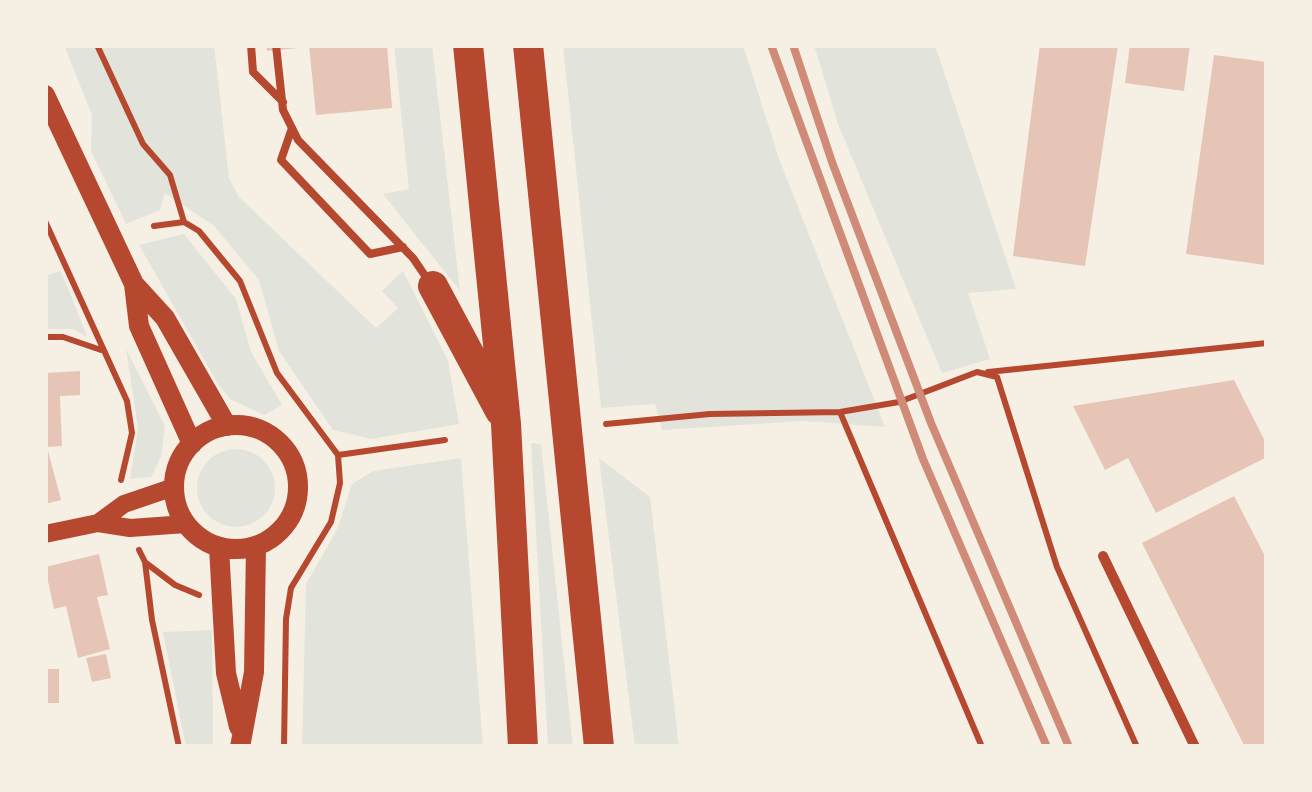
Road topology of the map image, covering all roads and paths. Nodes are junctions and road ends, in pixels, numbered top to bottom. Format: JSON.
{"nodes":[{"id":1,"x":97,"y":45,"type":"edge"},
{"id":2,"x":251,"y":45,"type":"edge"},
{"id":3,"x":276,"y":45,"type":"edge"},
{"id":4,"x":468,"y":45,"type":"edge"},
{"id":5,"x":528,"y":45,"type":"edge"},
{"id":6,"x":45,"y":95,"type":"edge"},
{"id":7,"x":282,"y":102,"type":"junction"},
{"id":8,"x":292,"y":128,"type":"junction"},
{"id":9,"x":45,"y":221,"type":"edge"},
{"id":10,"x":184,"y":222,"type":"junction"},
{"id":11,"x":154,"y":226,"type":"dead end"},
{"id":12,"x":403,"y":247,"type":"junction"},
{"id":13,"x":134,"y":284,"type":"junction"},
{"id":14,"x":433,"y":286,"type":"joint"},
{"id":15,"x":45,"y":337,"type":"edge"},
{"id":16,"x":1267,"y":343,"type":"edge"},
{"id":17,"x":101,"y":350,"type":"junction"},
{"id":18,"x":987,"y":372,"type":"junction"},
{"id":19,"x":840,"y":412,"type":"junction"},
{"id":20,"x":506,"y":424,"type":"junction"},
{"id":21,"x":606,"y":424,"type":"dead end"},
{"id":22,"x":227,"y":426,"type":"junction"},
{"id":23,"x":445,"y":440,"type":"dead end"},
{"id":24,"x":192,"y":444,"type":"junction"},
{"id":25,"x":338,"y":455,"type":"junction"},
{"id":26,"x":174,"y":487,"type":"junction"},
{"id":27,"x":124,"y":504,"type":"junction"},
{"id":28,"x":98,"y":523,"type":"junction"},
{"id":29,"x":186,"y":524,"type":"junction"},
{"id":30,"x":45,"y":534,"type":"edge"},
{"id":31,"x":256,"y":546,"type":"junction"},
{"id":32,"x":219,"y":547,"type":"junction"},
{"id":33,"x":1103,"y":556,"type":"dead end"},
{"id":34,"x":146,"y":562,"type":"dead end"},
{"id":35,"x":240,"y":740,"type":"edge"},
{"id":36,"x":179,"y":747,"type":"edge"},
{"id":37,"x":284,"y":747,"type":"edge"},
{"id":38,"x":523,"y":747,"type":"edge"},
{"id":39,"x":599,"y":747,"type":"edge"},
{"id":40,"x":982,"y":747,"type":"edge"},
{"id":41,"x":1137,"y":747,"type":"edge"},
{"id":42,"x":1195,"y":747,"type":"edge"}],
"edges":[{"from":1,"to":10,"type":"path"},
{"from":2,"to":7,"type":"lane"},
{"from":3,"to":7,"type":"lane"},
{"from":4,"to":20,"type":"highway"},
{"from":5,"to":39,"type":"highway"},
{"from":6,"to":13,"type":"main road"},
{"from":7,"to":8,"type":"lane"},
{"from":8,"to":12,"type":"lane"},
{"from":8,"to":12,"type":"lane"},
{"from":9,"to":17,"type":"path"},
{"from":10,"to":11,"type":"path"},
{"from":10,"to":25,"type":"path"},
{"from":12,"to":14,"type":"lane"},
{"from":13,"to":22,"type":"main road"},
{"from":13,"to":24,"type":"main road"},
{"from":14,"to":20,"type":"highway"},
{"from":15,"to":17,"type":"path"},
{"from":16,"to":18,"type":"path"},
{"from":17,"to":27,"type":"path"},
{"from":18,"to":19,"type":"path"},
{"from":18,"to":41,"type":"path"},
{"from":19,"to":21,"type":"path"},
{"from":19,"to":40,"type":"path"},
{"from":20,"to":38,"type":"highway"},
{"from":22,"to":24,"type":"main road"},
{"from":22,"to":31,"type":"main road"},
{"from":23,"to":25,"type":"path"},
{"from":24,"to":26,"type":"main road"},
{"from":25,"to":37,"type":"path"},
{"from":26,"to":27,"type":"street"},
{"from":26,"to":29,"type":"main road"},
{"from":27,"to":28,"type":"street"},
{"from":28,"to":29,"type":"street"},
{"from":28,"to":30,"type":"street"},
{"from":29,"to":32,"type":"main road"},
{"from":31,"to":32,"type":"main road"},
{"from":31,"to":35,"type":"main road"},
{"from":32,"to":35,"type":"main road"},
{"from":33,"to":42,"type":"street"},
{"from":34,"to":36,"type":"path"}]}
